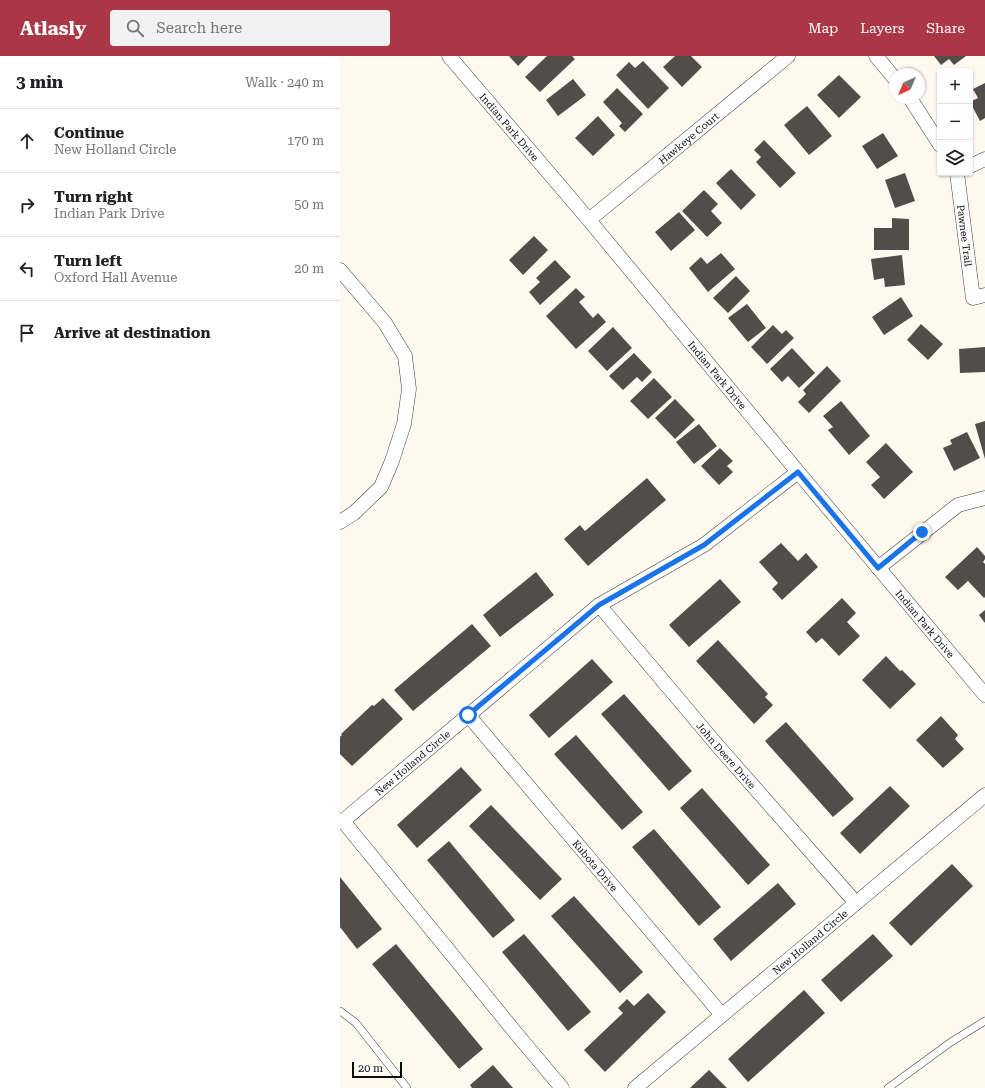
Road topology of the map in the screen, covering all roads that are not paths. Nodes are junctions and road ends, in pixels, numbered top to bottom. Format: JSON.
{"nodes":[{"id":1,"x":449,"y":56,"type":"edge"},
{"id":2,"x":788,"y":56,"type":"edge"},
{"id":3,"x":876,"y":56,"type":"edge"},
{"id":4,"x":889,"y":72,"type":"edge"},
{"id":5,"x":914,"y":104,"type":"edge"},
{"id":6,"x":937,"y":140,"type":"edge"},
{"id":7,"x":985,"y":159,"type":"edge"},
{"id":8,"x":973,"y":165,"type":"edge"},
{"id":9,"x":958,"y":176,"type":"edge"},
{"id":10,"x":589,"y":220,"type":"junction"},
{"id":11,"x":340,"y":270,"type":"edge"},
{"id":12,"x":979,"y":296,"type":"edge"},
{"id":13,"x":798,"y":472,"type":"junction"},
{"id":14,"x":985,"y":498,"type":"edge"},
{"id":15,"x":340,"y":522,"type":"edge"},
{"id":16,"x":878,"y":568,"type":"junction"},
{"id":17,"x":599,"y":605,"type":"junction"},
{"id":18,"x":985,"y":695,"type":"edge"},
{"id":19,"x":468,"y":715,"type":"junction"},
{"id":20,"x":985,"y":795,"type":"edge"},
{"id":21,"x":856,"y":903,"type":"junction"},
{"id":22,"x":340,"y":1011,"type":"edge"},
{"id":23,"x":722,"y":1015,"type":"junction"},
{"id":24,"x":985,"y":1021,"type":"edge"},
{"id":25,"x":407,"y":1088,"type":"edge"},
{"id":26,"x":562,"y":1088,"type":"edge"},
{"id":27,"x":635,"y":1088,"type":"edge"},
{"id":28,"x":888,"y":1088,"type":"edge"}],
"edges":[{"from":1,"to":10,"type":"street","name":"Indian Park Drive"},
{"from":2,"to":10,"type":"street","name":"Hawkeye Court"},
{"from":3,"to":4,"type":"street"},
{"from":5,"to":6,"type":"street"},
{"from":7,"to":8,"type":"street"},
{"from":9,"to":12,"type":"street","name":"Pawnee Trail"},
{"from":10,"to":13,"type":"street","name":"Indian Park Drive"},
{"from":11,"to":15,"type":"street"},
{"from":13,"to":16,"type":"street","name":"Indian Park Drive"},
{"from":13,"to":17,"type":"street","name":"New Holland Circle"},
{"from":14,"to":16,"type":"street"},
{"from":16,"to":18,"type":"street","name":"Indian Park Drive"},
{"from":17,"to":19,"type":"street","name":"New Holland Circle"},
{"from":17,"to":21,"type":"street","name":"John Deere Drive"},
{"from":19,"to":23,"type":"street","name":"Kubota Drive"},
{"from":19,"to":26,"type":"street","name":"New Holland Circle"},
{"from":20,"to":21,"type":"street","name":"New Holland Circle"},
{"from":21,"to":23,"type":"street","name":"New Holland Circle"},
{"from":22,"to":25,"type":"lane"},
{"from":23,"to":27,"type":"street","name":"New Holland Circle"},
{"from":24,"to":28,"type":"lane"}]}
